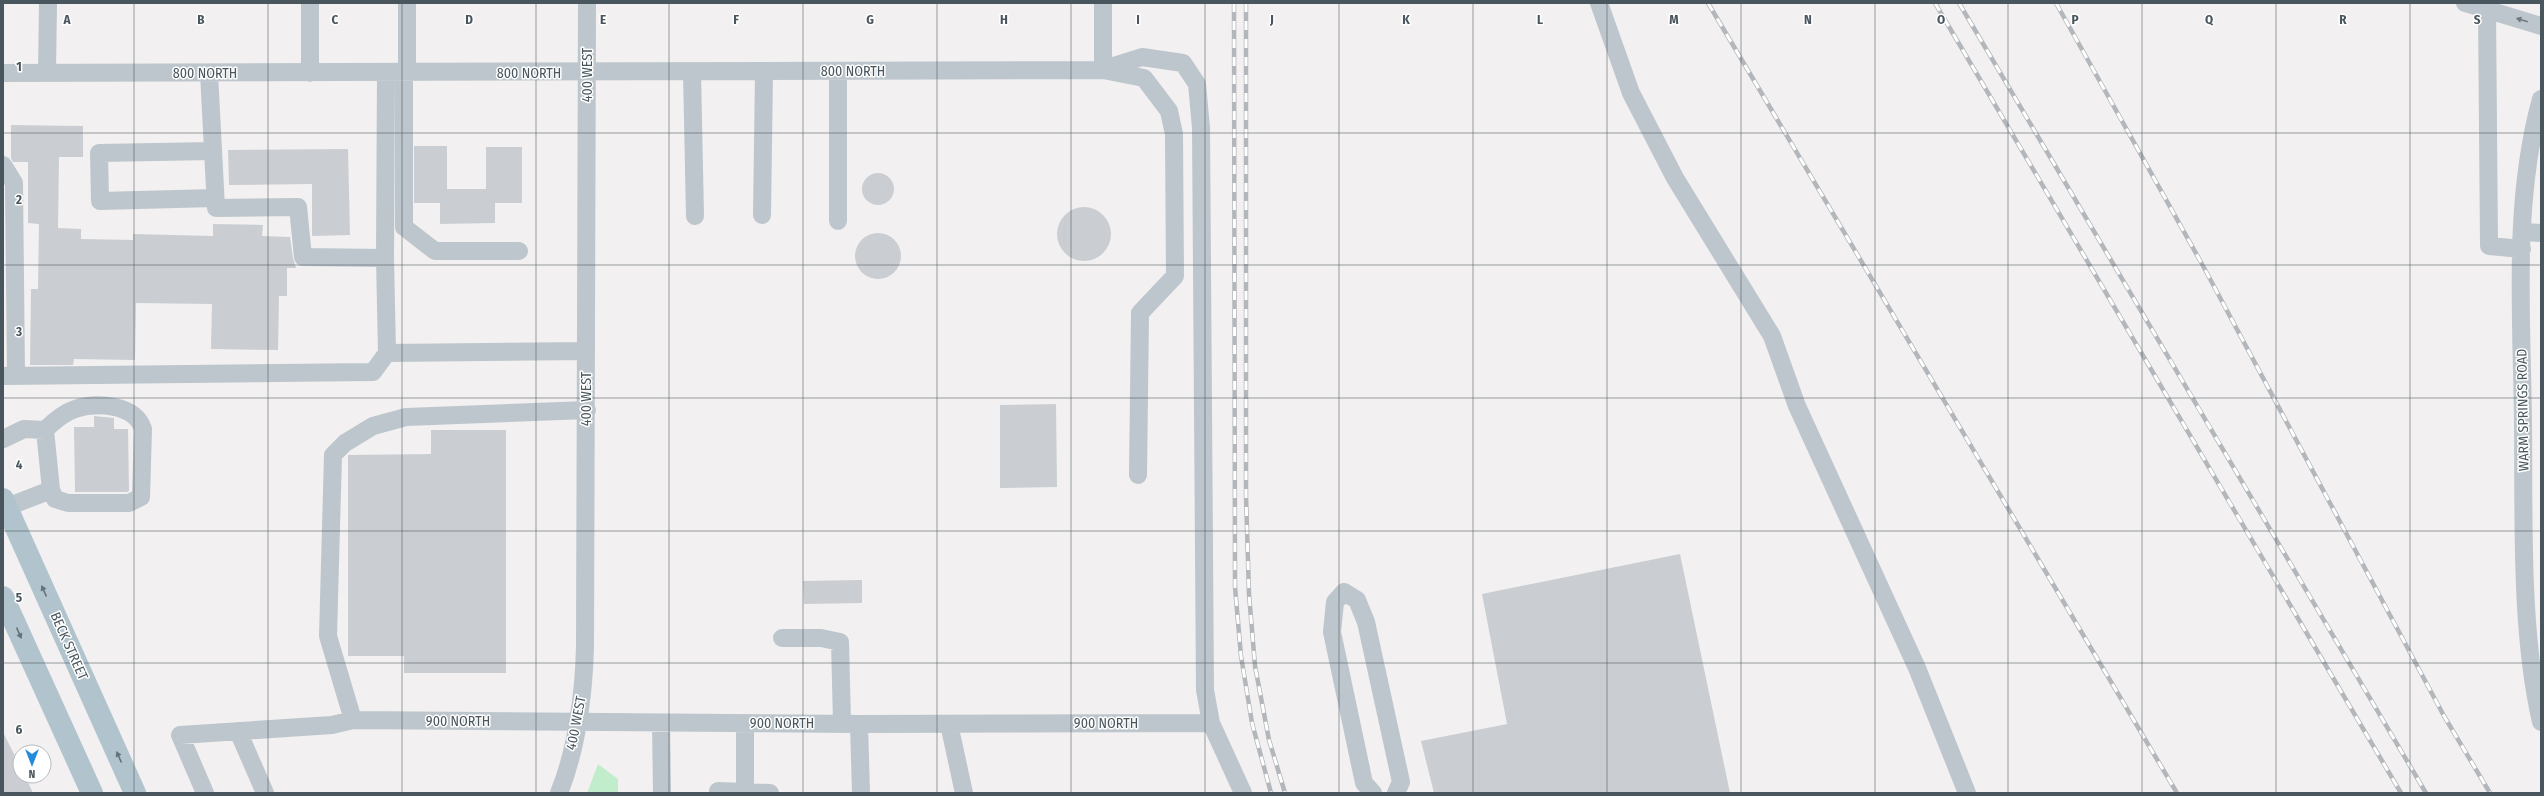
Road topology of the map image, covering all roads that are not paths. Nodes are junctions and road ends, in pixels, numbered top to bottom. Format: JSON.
{"nodes":[{"id":1,"x":48,"y":3,"type":"edge"},
{"id":2,"x":310,"y":3,"type":"edge"},
{"id":3,"x":407,"y":3,"type":"edge"},
{"id":4,"x":587,"y":3,"type":"edge"},
{"id":5,"x":1103,"y":3,"type":"edge"},
{"id":6,"x":1600,"y":3,"type":"edge"},
{"id":7,"x":2465,"y":3,"type":"edge"},
{"id":8,"x":2487,"y":9,"type":"junction"},
{"id":9,"x":2541,"y":26,"type":"edge"},
{"id":10,"x":1103,"y":70,"type":"junction"},
{"id":11,"x":838,"y":71,"type":"junction"},
{"id":12,"x":692,"y":72,"type":"junction"},
{"id":13,"x":764,"y":72,"type":"junction"},
{"id":14,"x":3,"y":73,"type":"edge"},
{"id":15,"x":47,"y":73,"type":"junction"},
{"id":16,"x":209,"y":73,"type":"junction"},
{"id":17,"x":310,"y":73,"type":"junction"},
{"id":18,"x":399,"y":73,"type":"junction"},
{"id":19,"x":587,"y":73,"type":"junction"},
{"id":20,"x":2541,"y":99,"type":"edge"},
{"id":21,"x":212,"y":151,"type":"junction"},
{"id":22,"x":3,"y":166,"type":"edge"},
{"id":23,"x":215,"y":198,"type":"junction"},
{"id":24,"x":762,"y":215,"type":"dead end"},
{"id":25,"x":695,"y":216,"type":"dead end"},
{"id":26,"x":838,"y":221,"type":"dead end"},
{"id":27,"x":2541,"y":233,"type":"edge"},
{"id":28,"x":2522,"y":241,"type":"junction"},
{"id":29,"x":519,"y":251,"type":"dead end"},
{"id":30,"x":385,"y":258,"type":"junction"},
{"id":31,"x":586,"y":351,"type":"junction"},
{"id":32,"x":388,"y":353,"type":"junction"},
{"id":33,"x":9,"y":375,"type":"edge"},
{"id":34,"x":586,"y":410,"type":"junction"},
{"id":35,"x":45,"y":430,"type":"junction"},
{"id":36,"x":3,"y":439,"type":"edge"},
{"id":37,"x":1138,"y":475,"type":"dead end"},
{"id":38,"x":51,"y":490,"type":"junction"},
{"id":39,"x":5,"y":503,"type":"edge"},
{"id":40,"x":3,"y":597,"type":"edge"},
{"id":41,"x":782,"y":638,"type":"dead end"},
{"id":42,"x":353,"y":720,"type":"junction"},
{"id":43,"x":577,"y":722,"type":"junction"},
{"id":44,"x":2541,"y":722,"type":"edge"},
{"id":45,"x":661,"y":723,"type":"junction"},
{"id":46,"x":745,"y":723,"type":"junction"},
{"id":47,"x":1211,"y":723,"type":"junction"},
{"id":48,"x":850,"y":724,"type":"junction"},
{"id":49,"x":949,"y":724,"type":"junction"},
{"id":50,"x":238,"y":731,"type":"junction"},
{"id":51,"x":745,"y":792,"type":"junction"},
{"id":52,"x":92,"y":793,"type":"edge"},
{"id":53,"x":135,"y":793,"type":"edge"},
{"id":54,"x":206,"y":793,"type":"edge"},
{"id":55,"x":265,"y":793,"type":"edge"},
{"id":56,"x":559,"y":793,"type":"edge"},
{"id":57,"x":662,"y":793,"type":"edge"},
{"id":58,"x":718,"y":793,"type":"edge"},
{"id":59,"x":770,"y":793,"type":"edge"},
{"id":60,"x":861,"y":793,"type":"edge"},
{"id":61,"x":964,"y":793,"type":"edge"},
{"id":62,"x":1243,"y":793,"type":"edge"},
{"id":63,"x":1373,"y":793,"type":"edge"},
{"id":64,"x":1396,"y":793,"type":"edge"},
{"id":65,"x":1967,"y":793,"type":"edge"}],
"edges":[{"from":1,"to":15,"type":"street"},
{"from":2,"to":17,"type":"street"},
{"from":3,"to":18,"type":"street"},
{"from":4,"to":19,"type":"street","name":"400 WEST"},
{"from":5,"to":10,"type":"street"},
{"from":6,"to":65,"type":"street"},
{"from":7,"to":8,"type":"street"},
{"from":9,"to":8,"type":"street","one_way":true},
{"from":8,"to":28,"type":"street"},
{"from":10,"to":11,"type":"street","name":"800 NORTH"},
{"from":10,"to":37,"type":"street"},
{"from":10,"to":47,"type":"street"},
{"from":11,"to":13,"type":"street","name":"800 NORTH"},
{"from":11,"to":26,"type":"street"},
{"from":12,"to":13,"type":"street","name":"800 NORTH"},
{"from":12,"to":19,"type":"street","name":"800 NORTH"},
{"from":12,"to":25,"type":"street"},
{"from":13,"to":24,"type":"street"},
{"from":14,"to":15,"type":"street","name":"800 NORTH"},
{"from":15,"to":16,"type":"street","name":"800 NORTH"},
{"from":16,"to":17,"type":"street","name":"800 NORTH"},
{"from":16,"to":21,"type":"street"},
{"from":17,"to":18,"type":"street","name":"800 NORTH"},
{"from":18,"to":19,"type":"street","name":"800 NORTH"},
{"from":18,"to":29,"type":"street"},
{"from":18,"to":30,"type":"street"},
{"from":19,"to":31,"type":"street","name":"400 WEST"},
{"from":20,"to":28,"type":"street","name":"WARM SPRINGS ROAD"},
{"from":21,"to":23,"type":"street"},
{"from":21,"to":23,"type":"street"},
{"from":22,"to":33,"type":"street"},
{"from":23,"to":30,"type":"street"},
{"from":27,"to":28,"type":"street"},
{"from":28,"to":44,"type":"street","name":"WARM SPRINGS ROAD"},
{"from":30,"to":32,"type":"street"},
{"from":31,"to":32,"type":"street"},
{"from":31,"to":34,"type":"street","name":"400 WEST"},
{"from":32,"to":33,"type":"street"},
{"from":34,"to":42,"type":"street"},
{"from":34,"to":43,"type":"street","name":"400 WEST"},
{"from":35,"to":36,"type":"street"},
{"from":35,"to":38,"type":"street"},
{"from":35,"to":38,"type":"street"},
{"from":38,"to":39,"type":"street"},
{"from":53,"to":39,"type":"main road","name":"BECK STREET","one_way":true},
{"from":40,"to":52,"type":"main road","one_way":true},
{"from":41,"to":48,"type":"street"},
{"from":42,"to":43,"type":"street","name":"900 NORTH"},
{"from":42,"to":50,"type":"street","name":"900 NORTH"},
{"from":43,"to":45,"type":"street","name":"900 NORTH"},
{"from":43,"to":56,"type":"street","name":"400 WEST"},
{"from":45,"to":46,"type":"street","name":"900 NORTH"},
{"from":45,"to":57,"type":"street"},
{"from":46,"to":48,"type":"street","name":"900 NORTH"},
{"from":46,"to":51,"type":"street"},
{"from":47,"to":49,"type":"street","name":"900 NORTH"},
{"from":47,"to":62,"type":"street"},
{"from":48,"to":49,"type":"street","name":"900 NORTH"},
{"from":48,"to":60,"type":"street"},
{"from":49,"to":61,"type":"street"},
{"from":50,"to":54,"type":"street","name":"900 NORTH"},
{"from":50,"to":55,"type":"street"},
{"from":51,"to":58,"type":"street"},
{"from":51,"to":59,"type":"street"},
{"from":63,"to":64,"type":"street"}]}
